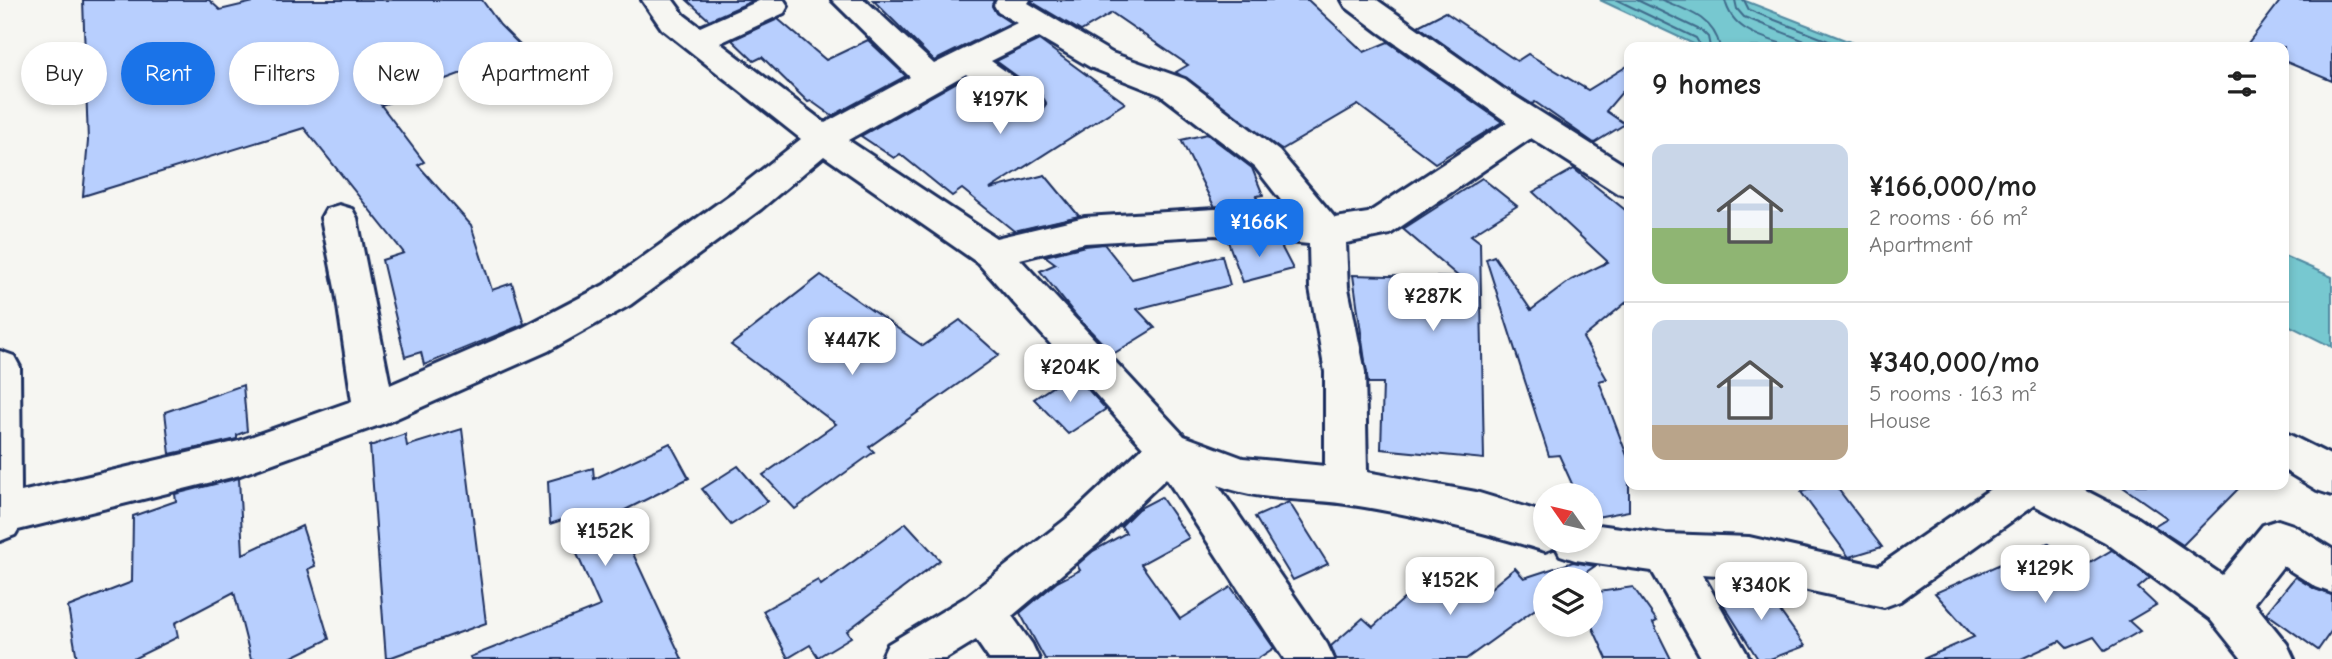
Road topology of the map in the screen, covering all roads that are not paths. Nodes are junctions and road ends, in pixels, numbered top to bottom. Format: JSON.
{"nodes":[{"id":1,"x":656,"y":0,"type":"edge"},
{"id":2,"x":847,"y":0,"type":"edge"},
{"id":3,"x":1357,"y":0,"type":"edge"},
{"id":4,"x":773,"y":6,"type":"dead end"},
{"id":5,"x":1028,"y":12,"type":"edge"},
{"id":6,"x":696,"y":41,"type":"junction"},
{"id":7,"x":968,"y":60,"type":"junction"},
{"id":8,"x":931,"y":79,"type":"junction"},
{"id":9,"x":1027,"y":103,"type":"dead end"},
{"id":10,"x":1530,"y":122,"type":"junction"},
{"id":11,"x":822,"y":139,"type":"junction"},
{"id":12,"x":1624,"y":181,"type":"edge"},
{"id":13,"x":339,"y":218,"type":"dead end"},
{"id":14,"x":1327,"y":233,"type":"junction"},
{"id":15,"x":990,"y":253,"type":"junction"},
{"id":16,"x":0,"y":368,"type":"edge"},
{"id":17,"x":374,"y":410,"type":"junction"},
{"id":18,"x":1169,"y":448,"type":"junction"},
{"id":19,"x":2289,"y":452,"type":"edge"},
{"id":20,"x":2332,"y":477,"type":"edge"},
{"id":21,"x":1346,"y":486,"type":"junction"},
{"id":22,"x":2025,"y":490,"type":"edge"},
{"id":23,"x":2042,"y":490,"type":"edge"},
{"id":24,"x":0,"y":516,"type":"edge"},
{"id":25,"x":0,"y":523,"type":"edge"},
{"id":26,"x":1533,"y":528,"type":"edge"},
{"id":27,"x":1603,"y":545,"type":"edge"},
{"id":28,"x":1665,"y":553,"type":"junction"},
{"id":29,"x":2332,"y":573,"type":"edge"},
{"id":30,"x":2226,"y":604,"type":"junction"},
{"id":31,"x":982,"y":612,"type":"junction"},
{"id":32,"x":904,"y":659,"type":"edge"},
{"id":33,"x":1016,"y":659,"type":"edge"},
{"id":34,"x":1311,"y":659,"type":"edge"},
{"id":35,"x":1727,"y":659,"type":"edge"},
{"id":36,"x":2271,"y":659,"type":"edge"}],
"edges":[{"from":1,"to":6,"type":"street"},
{"from":2,"to":8,"type":"street"},
{"from":3,"to":10,"type":"street"},
{"from":4,"to":6,"type":"street"},
{"from":5,"to":7,"type":"street"},
{"from":5,"to":14,"type":"street"},
{"from":6,"to":11,"type":"street"},
{"from":7,"to":8,"type":"street"},
{"from":7,"to":9,"type":"street"},
{"from":8,"to":11,"type":"street"},
{"from":10,"to":12,"type":"street"},
{"from":10,"to":14,"type":"street"},
{"from":11,"to":15,"type":"street"},
{"from":11,"to":17,"type":"street"},
{"from":13,"to":17,"type":"street"},
{"from":14,"to":15,"type":"street"},
{"from":14,"to":21,"type":"street"},
{"from":15,"to":18,"type":"street"},
{"from":16,"to":24,"type":"street"},
{"from":17,"to":24,"type":"street"},
{"from":18,"to":21,"type":"street"},
{"from":18,"to":31,"type":"street"},
{"from":18,"to":34,"type":"street"},
{"from":19,"to":20,"type":"street"},
{"from":21,"to":26,"type":"street"},
{"from":22,"to":28,"type":"street"},
{"from":23,"to":30,"type":"street"},
{"from":24,"to":25,"type":"street"},
{"from":27,"to":28,"type":"street"},
{"from":28,"to":35,"type":"street"},
{"from":29,"to":30,"type":"street"},
{"from":30,"to":36,"type":"street"},
{"from":31,"to":32,"type":"street"},
{"from":31,"to":33,"type":"street"}]}
